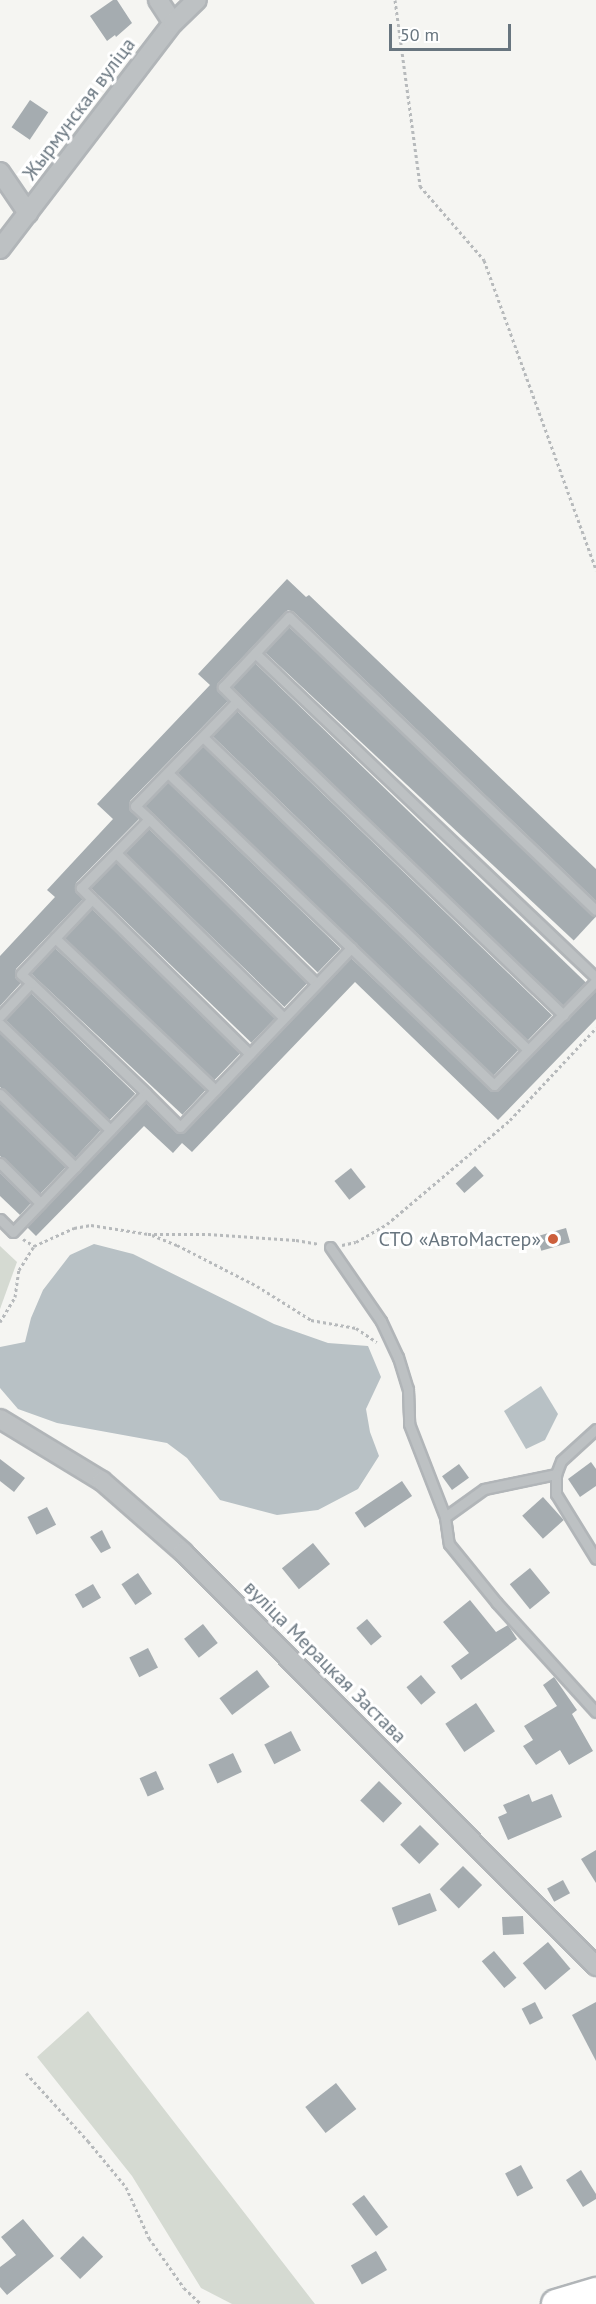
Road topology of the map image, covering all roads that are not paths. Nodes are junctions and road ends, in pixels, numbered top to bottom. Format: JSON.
{"nodes":[{"id":1,"x":158,"y":0,"type":"edge"},
{"id":2,"x":197,"y":0,"type":"edge"},
{"id":3,"x":173,"y":23,"type":"junction"},
{"id":4,"x":0,"y":172,"type":"edge"},
{"id":5,"x":28,"y":213,"type":"junction"},
{"id":6,"x":0,"y":249,"type":"edge"},
{"id":7,"x":255,"y":653,"type":"junction"},
{"id":8,"x":237,"y":701,"type":"junction"},
{"id":9,"x":203,"y":737,"type":"junction"},
{"id":10,"x":168,"y":773,"type":"junction"},
{"id":11,"x":149,"y":819,"type":"junction"},
{"id":12,"x":116,"y":854,"type":"junction"},
{"id":13,"x":92,"y":898,"type":"junction"},
{"id":14,"x":596,"y":910,"type":"edge"},
{"id":15,"x":55,"y":938,"type":"junction"},
{"id":16,"x":351,"y":948,"type":"junction"},
{"id":17,"x":596,"y":980,"type":"edge"},
{"id":18,"x":31,"y":984,"type":"junction"},
{"id":19,"x":317,"y":984,"type":"junction"},
{"id":20,"x":563,"y":1015,"type":"junction"},
{"id":21,"x":0,"y":1016,"type":"edge"},
{"id":22,"x":284,"y":1018,"type":"junction"},
{"id":23,"x":0,"y":1024,"type":"edge"},
{"id":24,"x":528,"y":1050,"type":"junction"},
{"id":25,"x":250,"y":1054,"type":"junction"},
{"id":26,"x":215,"y":1090,"type":"junction"},
{"id":27,"x":146,"y":1093,"type":"junction"},
{"id":28,"x":0,"y":1094,"type":"edge"},
{"id":29,"x":110,"y":1130,"type":"junction"},
{"id":30,"x":0,"y":1163,"type":"edge"},
{"id":31,"x":75,"y":1167,"type":"junction"},
{"id":32,"x":40,"y":1203,"type":"junction"},
{"id":33,"x":0,"y":1220,"type":"edge"},
{"id":34,"x":330,"y":1246,"type":"road end"},
{"id":35,"x":0,"y":1419,"type":"edge"},
{"id":36,"x":596,"y":1429,"type":"edge"},
{"id":37,"x":556,"y":1474,"type":"junction"},
{"id":38,"x":445,"y":1517,"type":"junction"},
{"id":39,"x":596,"y":1559,"type":"edge"},
{"id":40,"x":596,"y":1712,"type":"edge"},
{"id":41,"x":596,"y":1966,"type":"edge"},
{"id":42,"x":596,"y":2292,"type":"edge"},
{"id":43,"x":556,"y":2304,"type":"edge"}],
"edges":[{"from":1,"to":3,"type":"street"},
{"from":2,"to":3,"type":"street","name":"Жырмунская вуліца"},
{"from":3,"to":5,"type":"street","name":"Жырмунская вуліца"},
{"from":4,"to":5,"type":"street"},
{"from":5,"to":6,"type":"street","name":"Жырмунская вуліца"},
{"from":7,"to":8,"type":"lane"},
{"from":7,"to":14,"type":"lane"},
{"from":7,"to":17,"type":"lane"},
{"from":8,"to":9,"type":"lane"},
{"from":8,"to":20,"type":"lane"},
{"from":9,"to":10,"type":"lane"},
{"from":9,"to":24,"type":"lane"},
{"from":10,"to":11,"type":"lane"},
{"from":10,"to":16,"type":"lane"},
{"from":11,"to":12,"type":"lane"},
{"from":11,"to":19,"type":"lane"},
{"from":12,"to":13,"type":"lane"},
{"from":12,"to":22,"type":"lane"},
{"from":13,"to":15,"type":"lane"},
{"from":13,"to":25,"type":"lane"},
{"from":15,"to":18,"type":"lane"},
{"from":15,"to":26,"type":"lane"},
{"from":16,"to":19,"type":"lane"},
{"from":16,"to":24,"type":"lane"},
{"from":17,"to":20,"type":"lane"},
{"from":18,"to":21,"type":"lane"},
{"from":18,"to":27,"type":"lane"},
{"from":19,"to":22,"type":"lane"},
{"from":20,"to":24,"type":"lane"},
{"from":22,"to":25,"type":"lane"},
{"from":23,"to":29,"type":"lane"},
{"from":25,"to":26,"type":"lane"},
{"from":26,"to":27,"type":"lane"},
{"from":27,"to":29,"type":"lane"},
{"from":28,"to":31,"type":"lane"},
{"from":29,"to":31,"type":"lane"},
{"from":30,"to":32,"type":"lane"},
{"from":31,"to":32,"type":"lane"},
{"from":32,"to":33,"type":"lane"},
{"from":34,"to":38,"type":"lane"},
{"from":35,"to":41,"type":"street","name":"вуліца Мерацкая Застава"},
{"from":36,"to":37,"type":"lane"},
{"from":37,"to":38,"type":"lane"},
{"from":37,"to":39,"type":"lane"},
{"from":38,"to":40,"type":"lane"},
{"from":42,"to":43,"type":"main road"}]}
